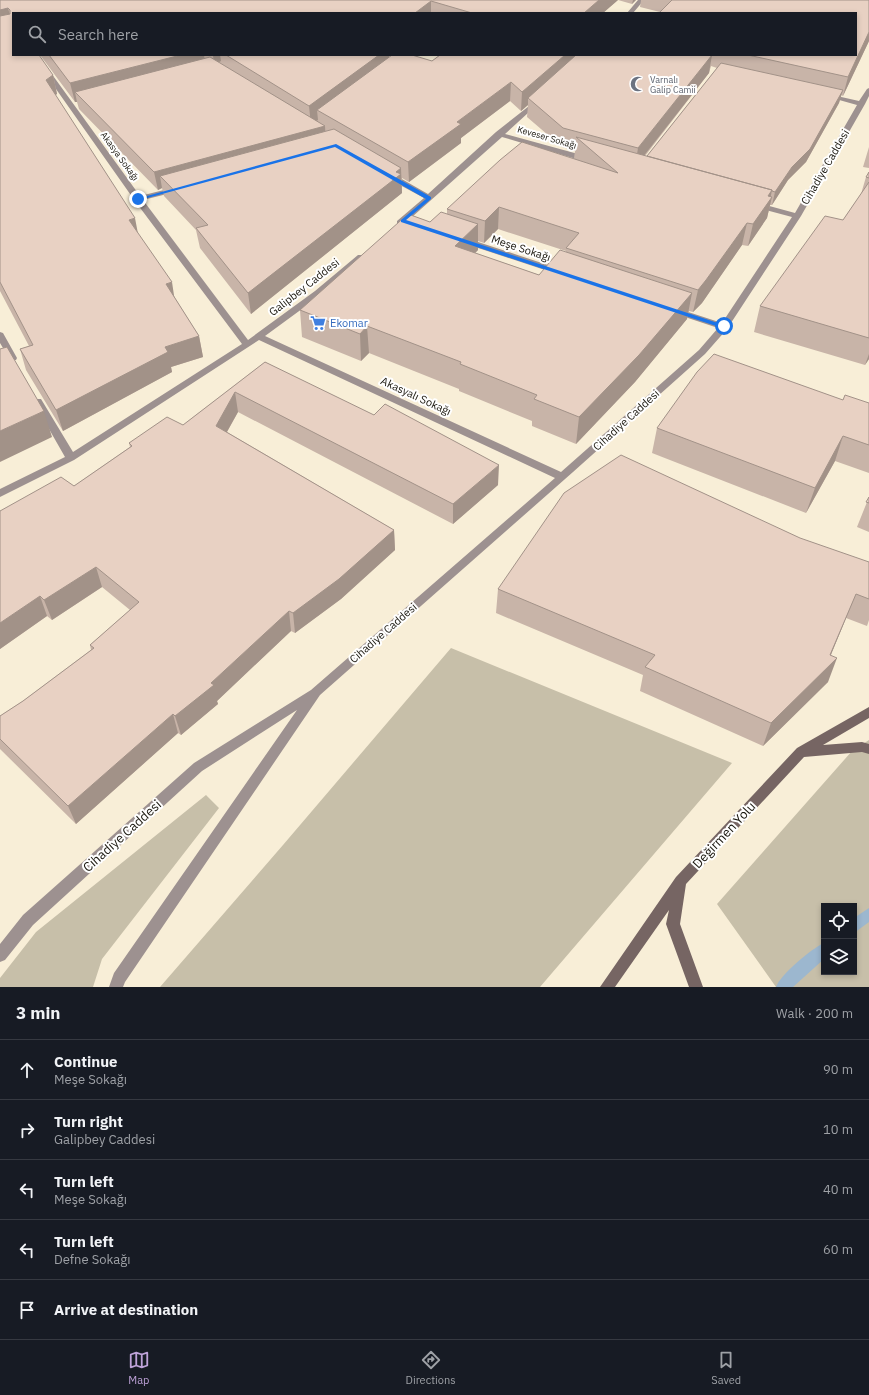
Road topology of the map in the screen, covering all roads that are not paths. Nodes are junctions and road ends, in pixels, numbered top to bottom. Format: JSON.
{"nodes":[{"id":1,"x":635,"y":0,"type":"edge"},
{"id":2,"x":641,"y":0,"type":"edge"},
{"id":3,"x":631,"y":12,"type":"edge"},
{"id":4,"x":35,"y":56,"type":"edge"},
{"id":5,"x":869,"y":90,"type":"edge"},
{"id":6,"x":545,"y":95,"type":"edge"},
{"id":7,"x":823,"y":95,"type":"edge"},
{"id":8,"x":862,"y":104,"type":"junction"},
{"id":9,"x":499,"y":134,"type":"junction"},
{"id":10,"x":591,"y":160,"type":"edge"},
{"id":11,"x":382,"y":172,"type":"edge"},
{"id":12,"x":184,"y":187,"type":"edge"},
{"id":13,"x":429,"y":198,"type":"junction"},
{"id":14,"x":138,"y":199,"type":"junction"},
{"id":15,"x":751,"y":204,"type":"edge"},
{"id":16,"x":797,"y":216,"type":"junction"},
{"id":17,"x":403,"y":223,"type":"edge"},
{"id":18,"x":455,"y":238,"type":"edge"},
{"id":19,"x":366,"y":252,"type":"edge"},
{"id":20,"x":567,"y":275,"type":"edge"},
{"id":21,"x":664,"y":307,"type":"edge"},
{"id":22,"x":724,"y":326,"type":"junction"},
{"id":23,"x":0,"y":335,"type":"edge"},
{"id":24,"x":259,"y":337,"type":"junction"},
{"id":25,"x":247,"y":345,"type":"junction"},
{"id":26,"x":3,"y":347,"type":"edge"},
{"id":27,"x":17,"y":366,"type":"edge"},
{"id":28,"x":33,"y":392,"type":"edge"},
{"id":29,"x":71,"y":458,"type":"junction"},
{"id":30,"x":562,"y":477,"type":"junction"},
{"id":31,"x":0,"y":493,"type":"edge"},
{"id":32,"x":316,"y":692,"type":"junction"},
{"id":33,"x":869,"y":712,"type":"edge"},
{"id":34,"x":869,"y":749,"type":"edge"},
{"id":35,"x":801,"y":752,"type":"junction"},
{"id":36,"x":681,"y":880,"type":"junction"},
{"id":37,"x":0,"y":955,"type":"edge"},
{"id":38,"x":116,"y":987,"type":"edge"},
{"id":39,"x":606,"y":987,"type":"edge"},
{"id":40,"x":696,"y":987,"type":"edge"}],
"edges":[{"from":1,"to":2,"type":"street"},
{"from":2,"to":3,"type":"street"},
{"from":4,"to":14,"type":"street","name":"Akasya Sokağı"},
{"from":5,"to":8,"type":"street","name":"Cihadiye Caddesi"},
{"from":6,"to":9,"type":"street"},
{"from":7,"to":8,"type":"street"},
{"from":8,"to":16,"type":"street","name":"Cihadiye Caddesi"},
{"from":9,"to":10,"type":"street","name":"Keveser Sokağı"},
{"from":9,"to":13,"type":"street"},
{"from":11,"to":13,"type":"street"},
{"from":12,"to":14,"type":"street"},
{"from":13,"to":17,"type":"street"},
{"from":14,"to":25,"type":"street","name":"Akasya Sokağı"},
{"from":15,"to":16,"type":"street"},
{"from":16,"to":22,"type":"street","name":"Cihadiye Caddesi"},
{"from":18,"to":20,"type":"street","name":"Meşe Sokağı"},
{"from":19,"to":24,"type":"street","name":"Galipbey Caddesi"},
{"from":21,"to":22,"type":"street"},
{"from":22,"to":30,"type":"street","name":"Cihadiye Caddesi"},
{"from":23,"to":26,"type":"street"},
{"from":24,"to":25,"type":"street","name":"Galipbey Caddesi"},
{"from":24,"to":30,"type":"street","name":"Akasyalı Sokağı"},
{"from":25,"to":29,"type":"street","name":"Galipbey Caddesi"},
{"from":26,"to":27,"type":"street"},
{"from":28,"to":29,"type":"street"},
{"from":29,"to":31,"type":"street","name":"Galipbey Caddesi"},
{"from":30,"to":32,"type":"street","name":"Cihadiye Caddesi"},
{"from":32,"to":37,"type":"street","name":"Cihadiye Caddesi"},
{"from":32,"to":38,"type":"street","name":"Cihadiye Caddesi"},
{"from":33,"to":35,"type":"main road","name":"Değirmen Yolu"},
{"from":34,"to":35,"type":"main road"},
{"from":35,"to":36,"type":"main road","name":"Değirmen Yolu"},
{"from":36,"to":39,"type":"main road","name":"Değirmen Yolu"},
{"from":36,"to":40,"type":"main road"}]}
